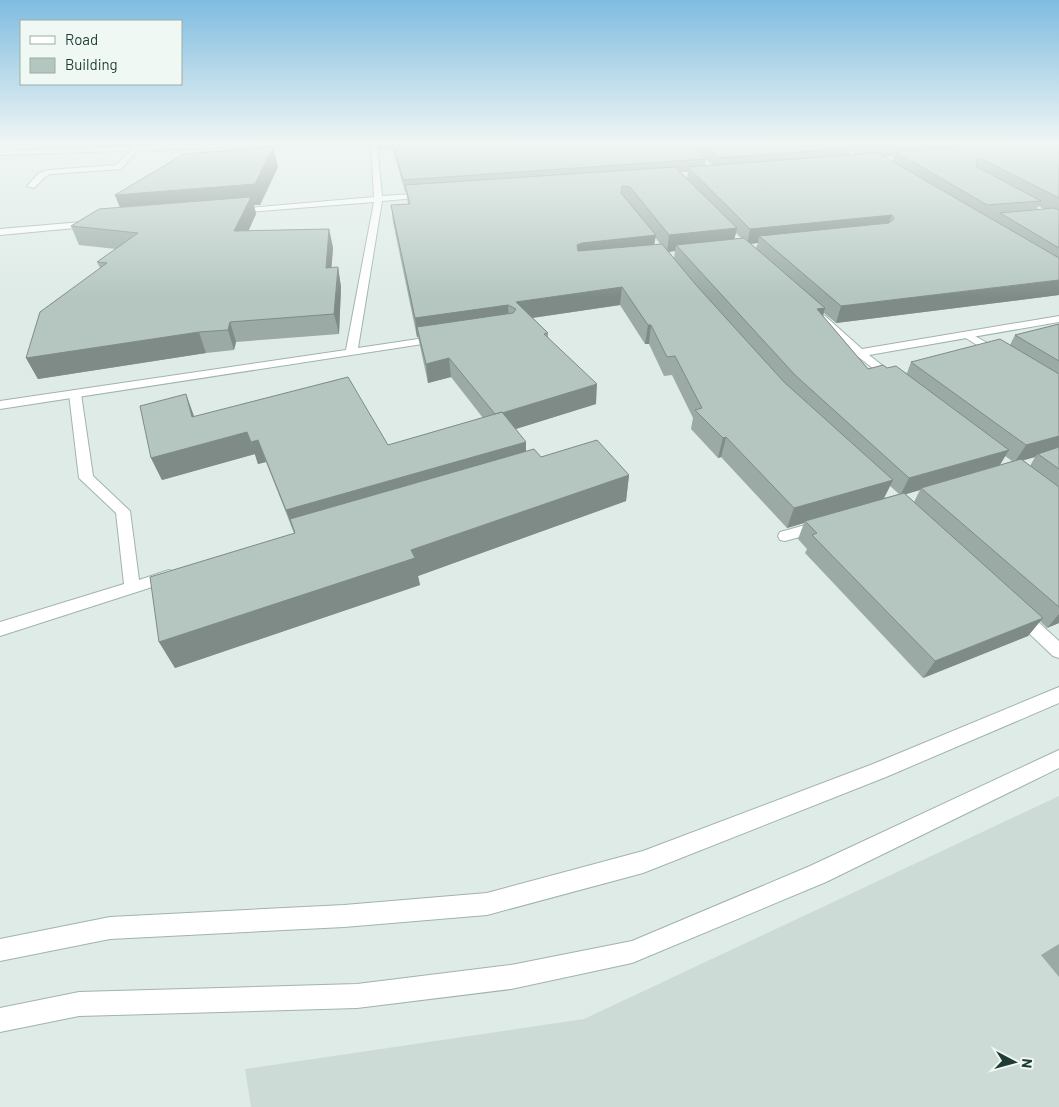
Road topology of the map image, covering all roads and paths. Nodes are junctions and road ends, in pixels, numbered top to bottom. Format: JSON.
{"nodes":[{"id":1,"x":378,"y":195,"type":"edge"},
{"id":2,"x":430,"y":195,"type":"edge"},
{"id":3,"x":378,"y":199,"type":"junction"},
{"id":4,"x":229,"y":212,"type":"edge"},
{"id":5,"x":100,"y":223,"type":"edge"},
{"id":6,"x":0,"y":232,"type":"edge"},
{"id":7,"x":816,"y":314,"type":"edge"},
{"id":8,"x":1059,"y":319,"type":"edge"},
{"id":9,"x":968,"y":335,"type":"junction"},
{"id":10,"x":453,"y":337,"type":"edge"},
{"id":11,"x":350,"y":352,"type":"junction"},
{"id":12,"x":860,"y":353,"type":"junction"},
{"id":13,"x":1010,"y":361,"type":"edge"},
{"id":14,"x":899,"y":383,"type":"edge"},
{"id":15,"x":75,"y":394,"type":"junction"},
{"id":16,"x":0,"y":405,"type":"edge"},
{"id":17,"x":832,"y":522,"type":"edge"},
{"id":18,"x":785,"y":536,"type":"dead end"},
{"id":19,"x":187,"y":571,"type":"edge"},
{"id":20,"x":132,"y":588,"type":"junction"},
{"id":21,"x":1008,"y":604,"type":"edge"},
{"id":22,"x":0,"y":629,"type":"edge"},
{"id":23,"x":1059,"y":651,"type":"edge"},
{"id":24,"x":1059,"y":695,"type":"edge"},
{"id":25,"x":1059,"y":759,"type":"edge"},
{"id":26,"x":0,"y":950,"type":"edge"},
{"id":27,"x":0,"y":1020,"type":"edge"}],
"edges":[{"from":1,"to":3,"type":"street"},
{"from":2,"to":3,"type":"street"},
{"from":3,"to":4,"type":"street"},
{"from":3,"to":11,"type":"street"},
{"from":5,"to":6,"type":"street"},
{"from":7,"to":12,"type":"street"},
{"from":8,"to":9,"type":"street"},
{"from":9,"to":12,"type":"street"},
{"from":9,"to":13,"type":"street"},
{"from":10,"to":11,"type":"street"},
{"from":11,"to":15,"type":"street"},
{"from":12,"to":14,"type":"street"},
{"from":15,"to":16,"type":"street"},
{"from":15,"to":20,"type":"street"},
{"from":17,"to":18,"type":"street"},
{"from":19,"to":20,"type":"street"},
{"from":20,"to":22,"type":"street"},
{"from":21,"to":23,"type":"street"},
{"from":24,"to":26,"type":"street"},
{"from":25,"to":27,"type":"street"}]}
